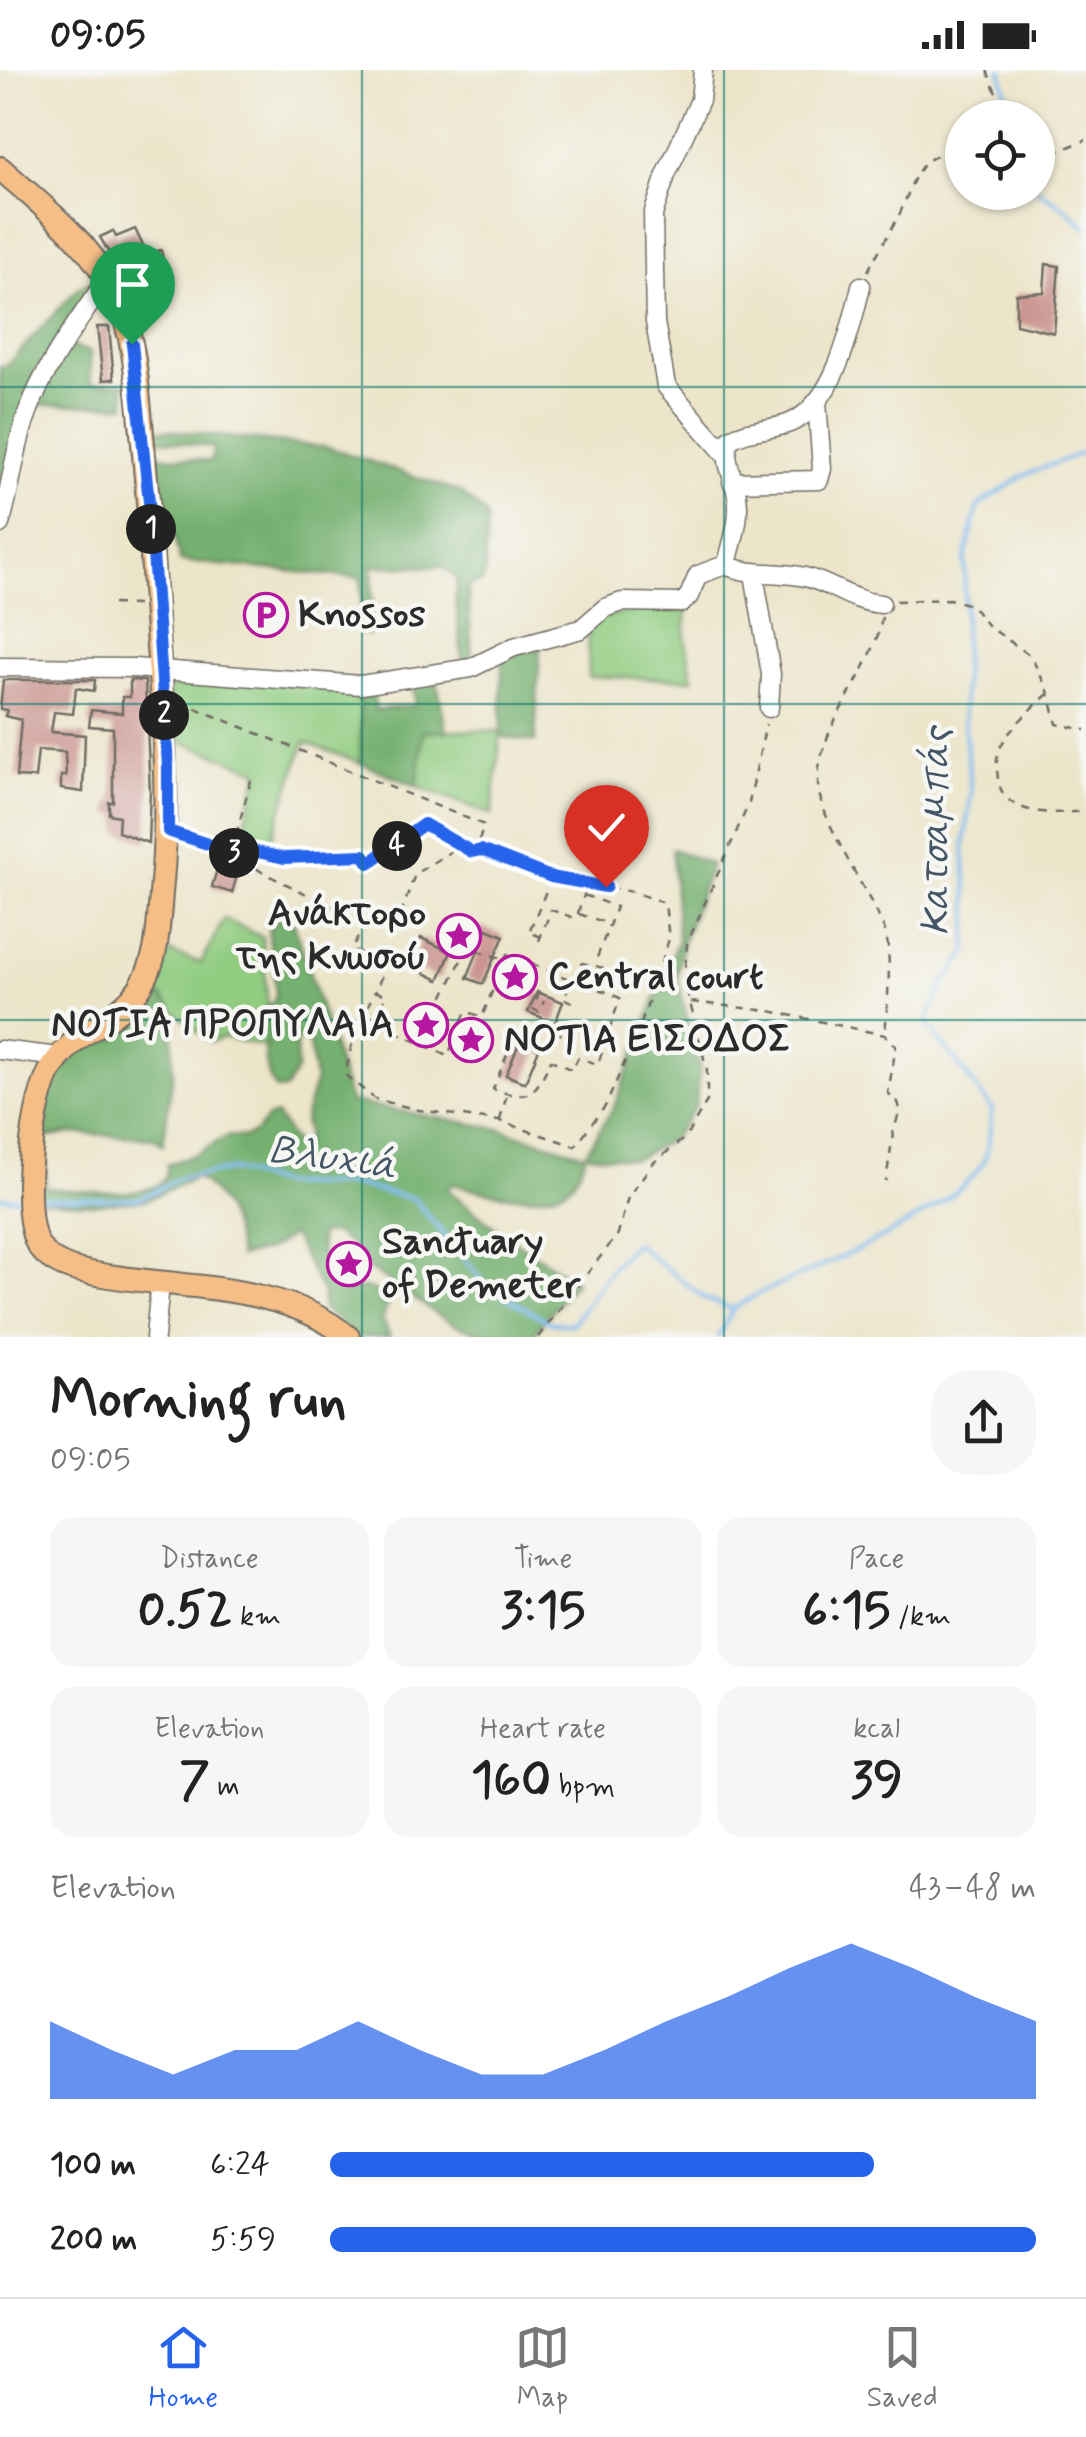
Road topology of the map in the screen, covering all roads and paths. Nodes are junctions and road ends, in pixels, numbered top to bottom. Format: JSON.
{"nodes":[{"id":1,"x":703,"y":70,"type":"edge"},
{"id":2,"x":987,"y":70,"type":"edge"},
{"id":3,"x":999,"y":100,"type":"edge"},
{"id":4,"x":1086,"y":140,"type":"edge"},
{"id":5,"x":945,"y":152,"type":"edge"},
{"id":6,"x":1055,"y":152,"type":"edge"},
{"id":7,"x":0,"y":168,"type":"edge"},
{"id":8,"x":106,"y":279,"type":"junction"},
{"id":9,"x":861,"y":286,"type":"joint"},
{"id":10,"x":817,"y":401,"type":"junction"},
{"id":11,"x":727,"y":456,"type":"junction"},
{"id":12,"x":732,"y":482,"type":"junction"},
{"id":13,"x":0,"y":524,"type":"edge"},
{"id":14,"x":725,"y":565,"type":"junction"},
{"id":15,"x":754,"y":574,"type":"junction"},
{"id":16,"x":113,"y":604,"type":"dead end"},
{"id":17,"x":881,"y":604,"type":"junction"},
{"id":18,"x":155,"y":605,"type":"junction"},
{"id":19,"x":0,"y":667,"type":"edge"},
{"id":20,"x":161,"y":670,"type":"junction"},
{"id":21,"x":1049,"y":693,"type":"junction"},
{"id":22,"x":194,"y":708,"type":"dead end"},
{"id":23,"x":769,"y":708,"type":"joint"},
{"id":24,"x":1086,"y":730,"type":"edge"},
{"id":25,"x":252,"y":776,"type":"dead end"},
{"id":26,"x":1086,"y":811,"type":"edge"},
{"id":27,"x":168,"y":831,"type":"junction"},
{"id":28,"x":462,"y":845,"type":"junction"},
{"id":29,"x":481,"y":850,"type":"junction"},
{"id":30,"x":232,"y":852,"type":"junction"},
{"id":31,"x":248,"y":864,"type":"junction"},
{"id":32,"x":551,"y":877,"type":"junction"},
{"id":33,"x":588,"y":884,"type":"junction"},
{"id":34,"x":584,"y":895,"type":"junction"},
{"id":35,"x":578,"y":913,"type":"junction"},
{"id":36,"x":365,"y":923,"type":"junction"},
{"id":37,"x":611,"y":924,"type":"junction"},
{"id":38,"x":453,"y":947,"type":"dead end"},
{"id":39,"x":465,"y":952,"type":"junction"},
{"id":40,"x":505,"y":959,"type":"junction"},
{"id":41,"x":594,"y":966,"type":"junction"},
{"id":42,"x":571,"y":980,"type":"junction"},
{"id":43,"x":375,"y":990,"type":"junction"},
{"id":44,"x":539,"y":993,"type":"dead end"},
{"id":45,"x":544,"y":1000,"type":"dead end"},
{"id":46,"x":689,"y":1002,"type":"junction"},
{"id":47,"x":572,"y":1008,"type":"dead end"},
{"id":48,"x":482,"y":1017,"type":"junction"},
{"id":49,"x":476,"y":1030,"type":"dead end"},
{"id":50,"x":554,"y":1032,"type":"dead end"},
{"id":51,"x":885,"y":1036,"type":"junction"},
{"id":52,"x":570,"y":1038,"type":"dead end"},
{"id":53,"x":512,"y":1040,"type":"dead end"},
{"id":54,"x":422,"y":1044,"type":"junction"},
{"id":55,"x":0,"y":1050,"type":"edge"},
{"id":56,"x":59,"y":1057,"type":"junction"},
{"id":57,"x":507,"y":1094,"type":"junction"},
{"id":58,"x":499,"y":1121,"type":"junction"},
{"id":59,"x":886,"y":1181,"type":"dead end"},
{"id":60,"x":160,"y":1284,"type":"junction"},
{"id":61,"x":155,"y":1337,"type":"edge"},
{"id":62,"x":348,"y":1337,"type":"edge"},
{"id":63,"x":538,"y":1337,"type":"edge"}],
"edges":[{"from":1,"to":11,"type":"street"},
{"from":2,"to":3,"type":"path"},
{"from":4,"to":6,"type":"path"},
{"from":5,"to":9,"type":"path"},
{"from":7,"to":8,"type":"main road"},
{"from":8,"to":13,"type":"street"},
{"from":8,"to":18,"type":"main road"},
{"from":9,"to":10,"type":"street"},
{"from":10,"to":11,"type":"street"},
{"from":10,"to":12,"type":"street"},
{"from":11,"to":12,"type":"street"},
{"from":12,"to":14,"type":"street"},
{"from":14,"to":15,"type":"street"},
{"from":14,"to":20,"type":"street"},
{"from":15,"to":17,"type":"street"},
{"from":15,"to":23,"type":"street"},
{"from":16,"to":18,"type":"path"},
{"from":17,"to":21,"type":"path"},
{"from":17,"to":51,"type":"path"},
{"from":18,"to":20,"type":"main road"},
{"from":19,"to":20,"type":"street"},
{"from":20,"to":27,"type":"main road"},
{"from":21,"to":24,"type":"path"},
{"from":21,"to":26,"type":"path"},
{"from":22,"to":29,"type":"path"},
{"from":23,"to":46,"type":"path"},
{"from":25,"to":30,"type":"path"},
{"from":27,"to":30,"type":"path"},
{"from":27,"to":56,"type":"main road"},
{"from":28,"to":29,"type":"path"},
{"from":28,"to":31,"type":"path"},
{"from":28,"to":36,"type":"path"},
{"from":29,"to":32,"type":"path"},
{"from":30,"to":31,"type":"path"},
{"from":31,"to":36,"type":"path"},
{"from":32,"to":33,"type":"path"},
{"from":32,"to":35,"type":"path"},
{"from":33,"to":34,"type":"path"},
{"from":33,"to":58,"type":"path"},
{"from":34,"to":35,"type":"path"},
{"from":34,"to":37,"type":"path"},
{"from":35,"to":37,"type":"path"},
{"from":36,"to":43,"type":"path"},
{"from":37,"to":41,"type":"path"},
{"from":38,"to":39,"type":"path"},
{"from":39,"to":40,"type":"path"},
{"from":39,"to":54,"type":"path"},
{"from":40,"to":42,"type":"path"},
{"from":40,"to":48,"type":"path"},
{"from":41,"to":42,"type":"path"},
{"from":41,"to":57,"type":"path"},
{"from":42,"to":47,"type":"path"},
{"from":43,"to":54,"type":"path"},
{"from":43,"to":58,"type":"path"},
{"from":44,"to":45,"type":"path"},
{"from":46,"to":51,"type":"path"},
{"from":46,"to":63,"type":"path"},
{"from":48,"to":49,"type":"path"},
{"from":48,"to":54,"type":"path"},
{"from":50,"to":52,"type":"path"},
{"from":51,"to":59,"type":"path"},
{"from":53,"to":57,"type":"path"},
{"from":55,"to":56,"type":"street"},
{"from":56,"to":60,"type":"main road"},
{"from":57,"to":58,"type":"path"},
{"from":60,"to":61,"type":"street"},
{"from":60,"to":62,"type":"main road"}]}
